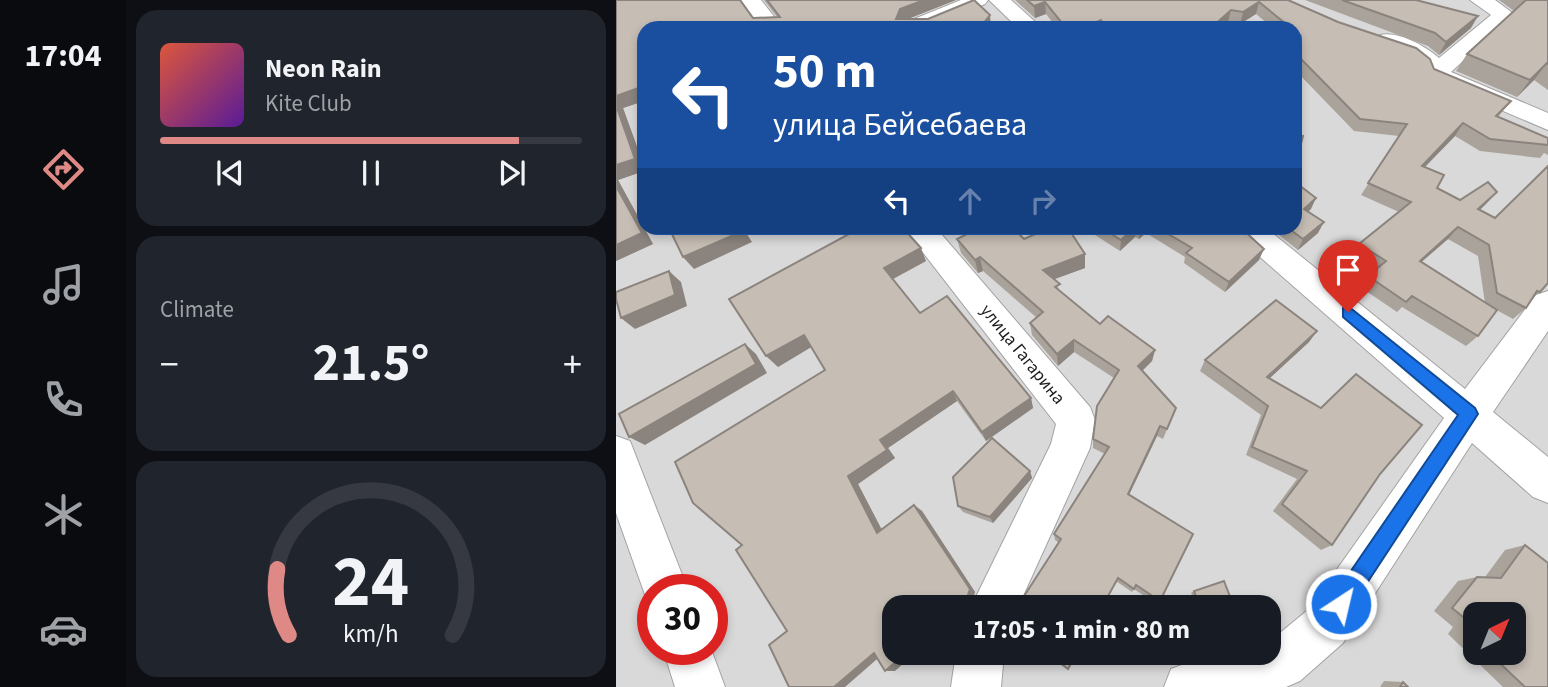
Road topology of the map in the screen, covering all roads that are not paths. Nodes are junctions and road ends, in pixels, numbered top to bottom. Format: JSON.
{"nodes":[{"id":1,"x":751,"y":0,"type":"edge"},
{"id":2,"x":978,"y":0,"type":"edge"},
{"id":3,"x":999,"y":0,"type":"edge"},
{"id":4,"x":1480,"y":0,"type":"edge"},
{"id":5,"x":767,"y":21,"type":"edge"},
{"id":6,"x":928,"y":21,"type":"edge"},
{"id":7,"x":1023,"y":21,"type":"edge"},
{"id":8,"x":1366,"y":32,"type":"edge"},
{"id":9,"x":1439,"y":71,"type":"junction"},
{"id":10,"x":1548,"y":121,"type":"edge"},
{"id":11,"x":925,"y":235,"type":"edge"},
{"id":12,"x":1255,"y":235,"type":"edge"},
{"id":13,"x":1548,"y":304,"type":"edge"},
{"id":14,"x":1469,"y":414,"type":"junction"},
{"id":15,"x":616,"y":455,"type":"edge"},
{"id":16,"x":1548,"y":482,"type":"edge"},
{"id":17,"x":659,"y":574,"type":"edge"},
{"id":18,"x":1000,"y":595,"type":"edge"},
{"id":19,"x":692,"y":665,"type":"edge"},
{"id":20,"x":979,"y":665,"type":"edge"},
{"id":21,"x":700,"y":687,"type":"edge"},
{"id":22,"x":976,"y":687,"type":"edge"},
{"id":23,"x":1189,"y":687,"type":"edge"}],
"edges":[{"from":1,"to":5,"type":"street"},
{"from":2,"to":6,"type":"street"},
{"from":3,"to":7,"type":"street"},
{"from":4,"to":9,"type":"street"},
{"from":8,"to":9,"type":"street"},
{"from":9,"to":10,"type":"street"},
{"from":11,"to":18,"type":"street","name":"улица Гагарина"},
{"from":12,"to":14,"type":"street"},
{"from":13,"to":14,"type":"street"},
{"from":14,"to":16,"type":"street"},
{"from":14,"to":23,"type":"street"},
{"from":15,"to":17,"type":"street"},
{"from":19,"to":21,"type":"street"},
{"from":20,"to":22,"type":"street"}]}
